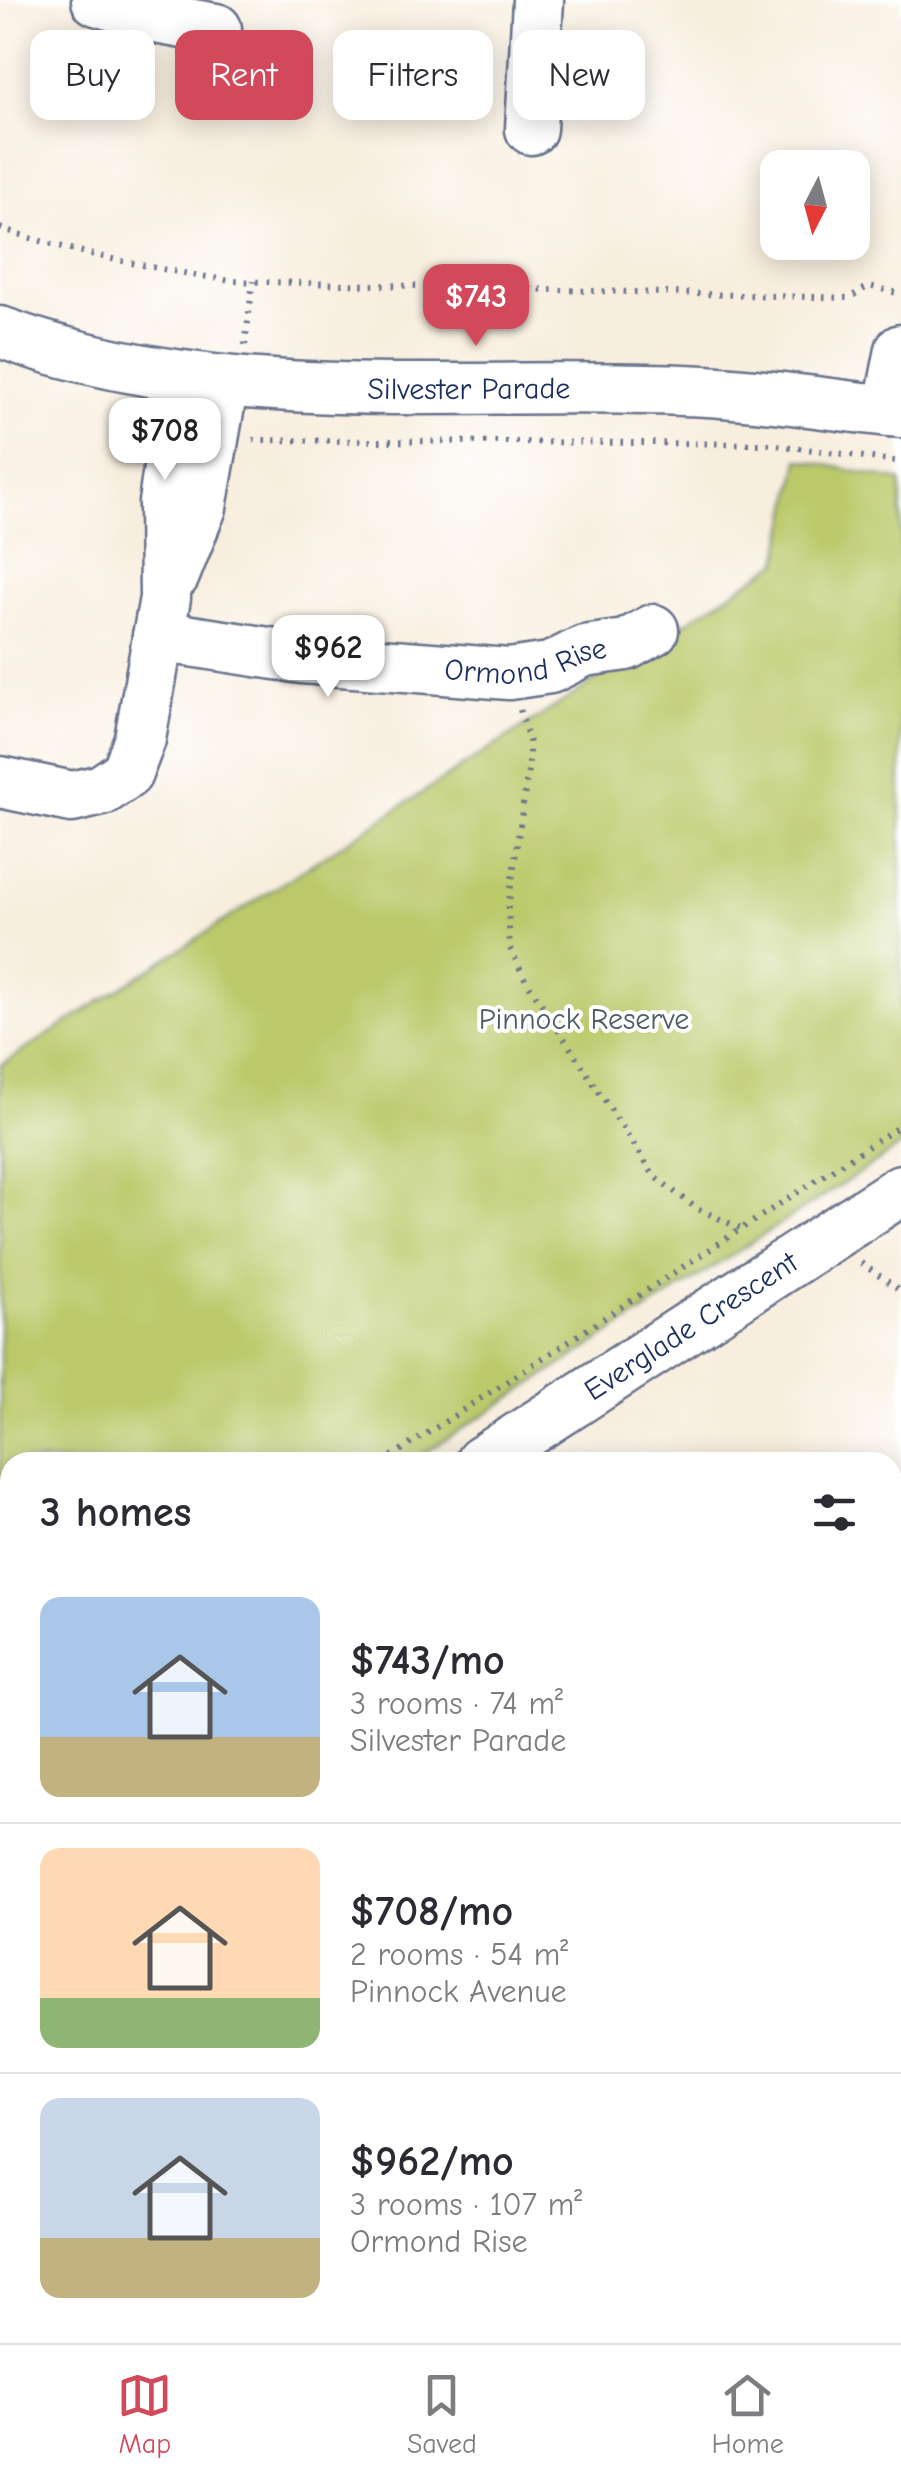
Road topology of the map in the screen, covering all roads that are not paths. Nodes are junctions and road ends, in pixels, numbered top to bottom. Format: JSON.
{"nodes":[{"id":1,"x":97,"y":0,"type":"edge"},
{"id":2,"x":538,"y":0,"type":"edge"},
{"id":3,"x":216,"y":29,"type":"dead end"},
{"id":4,"x":531,"y":129,"type":"dead end"},
{"id":5,"x":13,"y":333,"type":"edge"},
{"id":6,"x":901,"y":350,"type":"edge"},
{"id":7,"x":215,"y":382,"type":"junction"},
{"id":8,"x":895,"y":412,"type":"edge"},
{"id":9,"x":161,"y":617,"type":"junction"},
{"id":10,"x":653,"y":630,"type":"dead end"},
{"id":11,"x":0,"y":782,"type":"edge"},
{"id":12,"x":897,"y":1203,"type":"edge"},
{"id":13,"x":496,"y":1452,"type":"edge"}],
"edges":[{"from":1,"to":3,"type":"street"},
{"from":2,"to":4,"type":"street"},
{"from":5,"to":7,"type":"street","name":"Silvester Parade"},
{"from":6,"to":8,"type":"street"},
{"from":7,"to":8,"type":"street","name":"Silvester Parade"},
{"from":7,"to":9,"type":"street"},
{"from":7,"to":9,"type":"street"},
{"from":9,"to":10,"type":"street","name":"Ormond Rise"},
{"from":9,"to":11,"type":"street"},
{"from":12,"to":13,"type":"street","name":"Everglade Crescent"}]}
